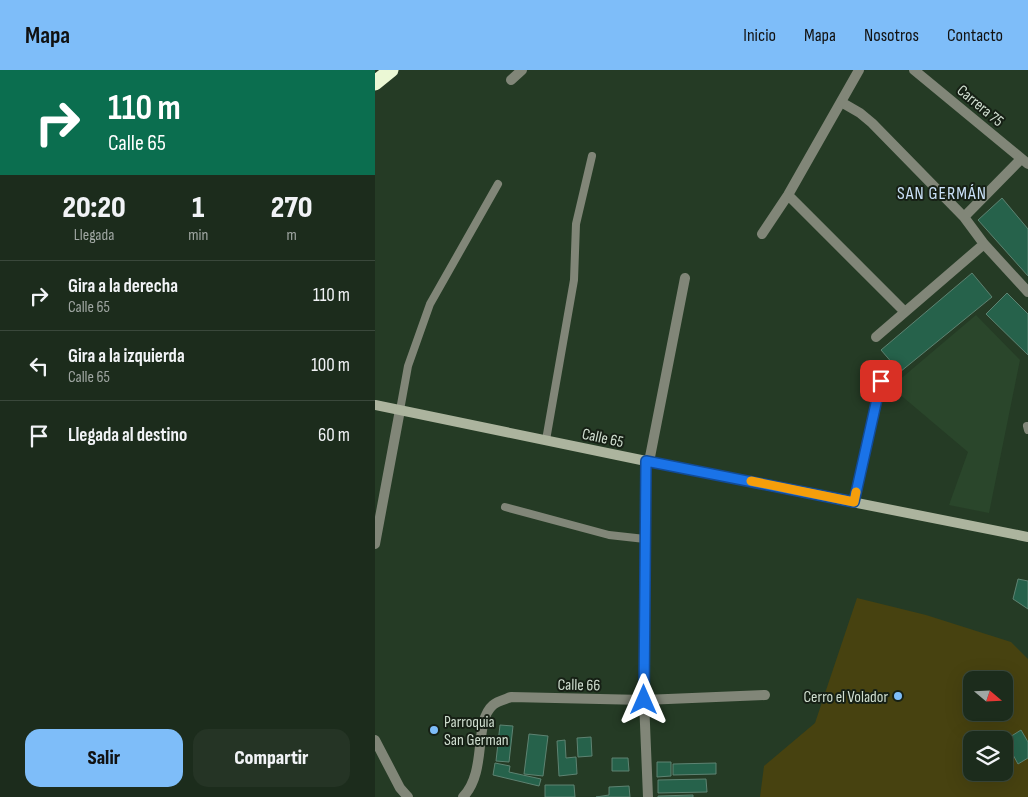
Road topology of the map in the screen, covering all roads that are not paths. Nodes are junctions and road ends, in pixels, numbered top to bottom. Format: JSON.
{"nodes":[{"id":1,"x":391,"y":70,"type":"edge"},
{"id":2,"x":522,"y":70,"type":"edge"},
{"id":3,"x":859,"y":70,"type":"edge"},
{"id":4,"x":914,"y":70,"type":"edge"},
{"id":5,"x":511,"y":80,"type":"dead end"},
{"id":6,"x":375,"y":83,"type":"edge"},
{"id":7,"x":841,"y":102,"type":"junction"},
{"id":8,"x":592,"y":156,"type":"dead end"},
{"id":9,"x":1024,"y":161,"type":"edge"},
{"id":10,"x":498,"y":184,"type":"dead end"},
{"id":11,"x":788,"y":195,"type":"junction"},
{"id":12,"x":963,"y":217,"type":"junction"},
{"id":13,"x":762,"y":234,"type":"dead end"},
{"id":14,"x":984,"y":244,"type":"junction"},
{"id":15,"x":685,"y":278,"type":"dead end"},
{"id":16,"x":1028,"y":292,"type":"edge"},
{"id":17,"x":905,"y":312,"type":"junction"},
{"id":18,"x":876,"y":337,"type":"dead end"},
{"id":19,"x":881,"y":381,"type":"dead end"},
{"id":20,"x":375,"y":405,"type":"edge"},
{"id":21,"x":400,"y":410,"type":"junction"},
{"id":22,"x":546,"y":440,"type":"junction"},
{"id":23,"x":647,"y":461,"type":"junction"},
{"id":24,"x":854,"y":502,"type":"junction"},
{"id":25,"x":505,"y":507,"type":"dead end"},
{"id":26,"x":1028,"y":535,"type":"edge"},
{"id":27,"x":645,"y":539,"type":"junction"},
{"id":28,"x":375,"y":544,"type":"edge"},
{"id":29,"x":765,"y":696,"type":"dead end"},
{"id":30,"x":644,"y":700,"type":"junction"},
{"id":31,"x":375,"y":740,"type":"edge"},
{"id":32,"x":408,"y":797,"type":"edge"},
{"id":33,"x":463,"y":797,"type":"edge"},
{"id":34,"x":648,"y":797,"type":"edge"}],
"edges":[{"from":1,"to":6,"type":"highway"},
{"from":2,"to":5,"type":"street"},
{"from":3,"to":7,"type":"street"},
{"from":4,"to":9,"type":"street","name":"Carrera 75"},
{"from":7,"to":11,"type":"street"},
{"from":7,"to":12,"type":"street"},
{"from":8,"to":22,"type":"lane"},
{"from":9,"to":12,"type":"street"},
{"from":10,"to":21,"type":"lane"},
{"from":11,"to":13,"type":"street"},
{"from":11,"to":17,"type":"street"},
{"from":12,"to":14,"type":"street"},
{"from":14,"to":16,"type":"street"},
{"from":14,"to":17,"type":"street"},
{"from":15,"to":23,"type":"street"},
{"from":17,"to":18,"type":"street"},
{"from":19,"to":24,"type":"street"},
{"from":20,"to":21,"type":"main road","name":"Calle 65"},
{"from":21,"to":22,"type":"main road","name":"Calle 65"},
{"from":21,"to":28,"type":"street"},
{"from":22,"to":23,"type":"main road","name":"Calle 65"},
{"from":23,"to":24,"type":"main road","name":"Calle 65"},
{"from":23,"to":27,"type":"street"},
{"from":24,"to":26,"type":"main road","name":"Calle 65"},
{"from":25,"to":27,"type":"lane"},
{"from":27,"to":30,"type":"street"},
{"from":29,"to":30,"type":"street","name":"Calle 66"},
{"from":30,"to":33,"type":"street","name":"Calle 66"},
{"from":30,"to":34,"type":"street"},
{"from":31,"to":32,"type":"street"}]}
